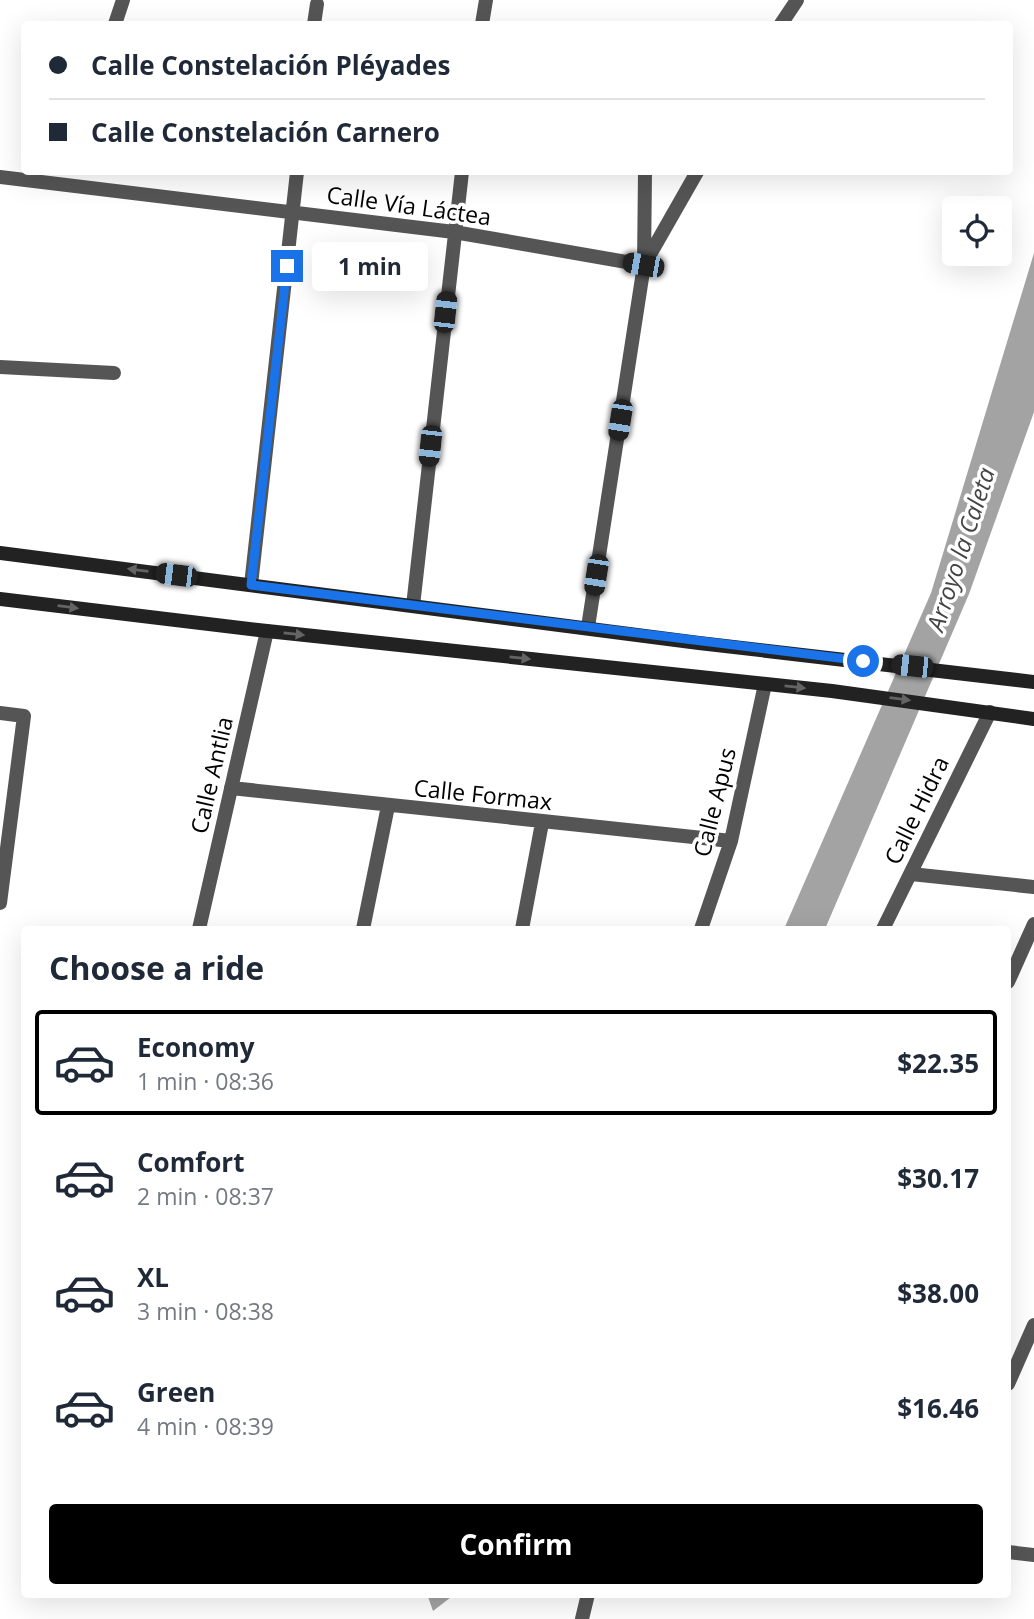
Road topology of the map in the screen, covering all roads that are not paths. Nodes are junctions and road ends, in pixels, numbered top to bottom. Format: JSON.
{"nodes":[{"id":1,"x":123,"y":0,"type":"edge"},
{"id":2,"x":486,"y":0,"type":"edge"},
{"id":3,"x":797,"y":0,"type":"edge"},
{"id":4,"x":317,"y":5,"type":"dead end"},
{"id":5,"x":116,"y":21,"type":"edge"},
{"id":6,"x":314,"y":21,"type":"edge"},
{"id":7,"x":482,"y":21,"type":"edge"},
{"id":8,"x":783,"y":21,"type":"edge"},
{"id":9,"x":298,"y":175,"type":"edge"},
{"id":10,"x":462,"y":175,"type":"edge"},
{"id":11,"x":645,"y":175,"type":"edge"},
{"id":12,"x":695,"y":175,"type":"edge"},
{"id":13,"x":0,"y":177,"type":"edge"},
{"id":14,"x":65,"y":178,"type":"edge"},
{"id":15,"x":293,"y":213,"type":"junction"},
{"id":16,"x":454,"y":232,"type":"junction"},
{"id":17,"x":643,"y":265,"type":"junction"},
{"id":18,"x":0,"y":367,"type":"edge"},
{"id":19,"x":114,"y":373,"type":"dead end"},
{"id":20,"x":0,"y":553,"type":"edge"},
{"id":21,"x":251,"y":585,"type":"junction"},
{"id":22,"x":0,"y":598,"type":"edge"},
{"id":23,"x":413,"y":606,"type":"junction"},
{"id":24,"x":588,"y":627,"type":"junction"},
{"id":25,"x":267,"y":631,"type":"junction"},
{"id":26,"x":1034,"y":682,"type":"edge"},
{"id":27,"x":765,"y":684,"type":"junction"},
{"id":28,"x":984,"y":710,"type":"junction"},
{"id":29,"x":0,"y":713,"type":"edge"},
{"id":30,"x":1034,"y":719,"type":"edge"},
{"id":31,"x":231,"y":788,"type":"junction"},
{"id":32,"x":388,"y":806,"type":"junction"},
{"id":33,"x":542,"y":823,"type":"junction"},
{"id":34,"x":731,"y":841,"type":"junction"},
{"id":35,"x":911,"y":874,"type":"junction"},
{"id":36,"x":1034,"y":887,"type":"edge"},
{"id":37,"x":0,"y":903,"type":"edge"},
{"id":38,"x":1034,"y":924,"type":"edge"},
{"id":39,"x":200,"y":926,"type":"edge"},
{"id":40,"x":364,"y":926,"type":"edge"},
{"id":41,"x":523,"y":926,"type":"edge"},
{"id":42,"x":702,"y":926,"type":"edge"},
{"id":43,"x":885,"y":926,"type":"edge"},
{"id":44,"x":1011,"y":975,"type":"edge"},
{"id":45,"x":1034,"y":1325,"type":"edge"},
{"id":46,"x":1011,"y":1377,"type":"edge"},
{"id":47,"x":1011,"y":1552,"type":"edge"},
{"id":48,"x":1034,"y":1555,"type":"edge"},
{"id":49,"x":587,"y":1598,"type":"edge"},
{"id":50,"x":582,"y":1619,"type":"edge"}],
"edges":[{"from":1,"to":5,"type":"street"},
{"from":2,"to":7,"type":"street"},
{"from":3,"to":8,"type":"street"},
{"from":4,"to":6,"type":"street"},
{"from":9,"to":15,"type":"street"},
{"from":10,"to":16,"type":"street"},
{"from":11,"to":17,"type":"street"},
{"from":12,"to":17,"type":"street"},
{"from":13,"to":14,"type":"street","name":"Calle Vía Láctea"},
{"from":14,"to":15,"type":"street","name":"Calle Vía Láctea"},
{"from":15,"to":16,"type":"street","name":"Calle Vía Láctea"},
{"from":15,"to":21,"type":"street"},
{"from":16,"to":17,"type":"street","name":"Calle Vía Láctea"},
{"from":16,"to":23,"type":"street"},
{"from":17,"to":24,"type":"street"},
{"from":18,"to":19,"type":"street"},
{"from":21,"to":20,"type":"main road","one_way":true},
{"from":21,"to":23,"type":"main road"},
{"from":22,"to":25,"type":"main road","one_way":true},
{"from":23,"to":24,"type":"main road"},
{"from":24,"to":26,"type":"main road"},
{"from":25,"to":27,"type":"main road","one_way":true},
{"from":25,"to":31,"type":"street","name":"Calle Antlia"},
{"from":27,"to":28,"type":"main road","one_way":true},
{"from":27,"to":34,"type":"street","name":"Calle Apus"},
{"from":28,"to":30,"type":"main road"},
{"from":28,"to":35,"type":"street","name":"Calle Hidra"},
{"from":29,"to":37,"type":"street"},
{"from":31,"to":32,"type":"street","name":"Calle Formax"},
{"from":31,"to":39,"type":"street","name":"Calle Antlia"},
{"from":32,"to":33,"type":"street","name":"Calle Formax"},
{"from":32,"to":40,"type":"street"},
{"from":33,"to":34,"type":"street","name":"Calle Formax"},
{"from":33,"to":41,"type":"street"},
{"from":34,"to":42,"type":"street","name":"Calle Apus"},
{"from":35,"to":36,"type":"street"},
{"from":35,"to":43,"type":"street","name":"Calle Hidra"},
{"from":38,"to":44,"type":"street"},
{"from":45,"to":46,"type":"street"},
{"from":47,"to":48,"type":"street"},
{"from":49,"to":50,"type":"street"}]}
